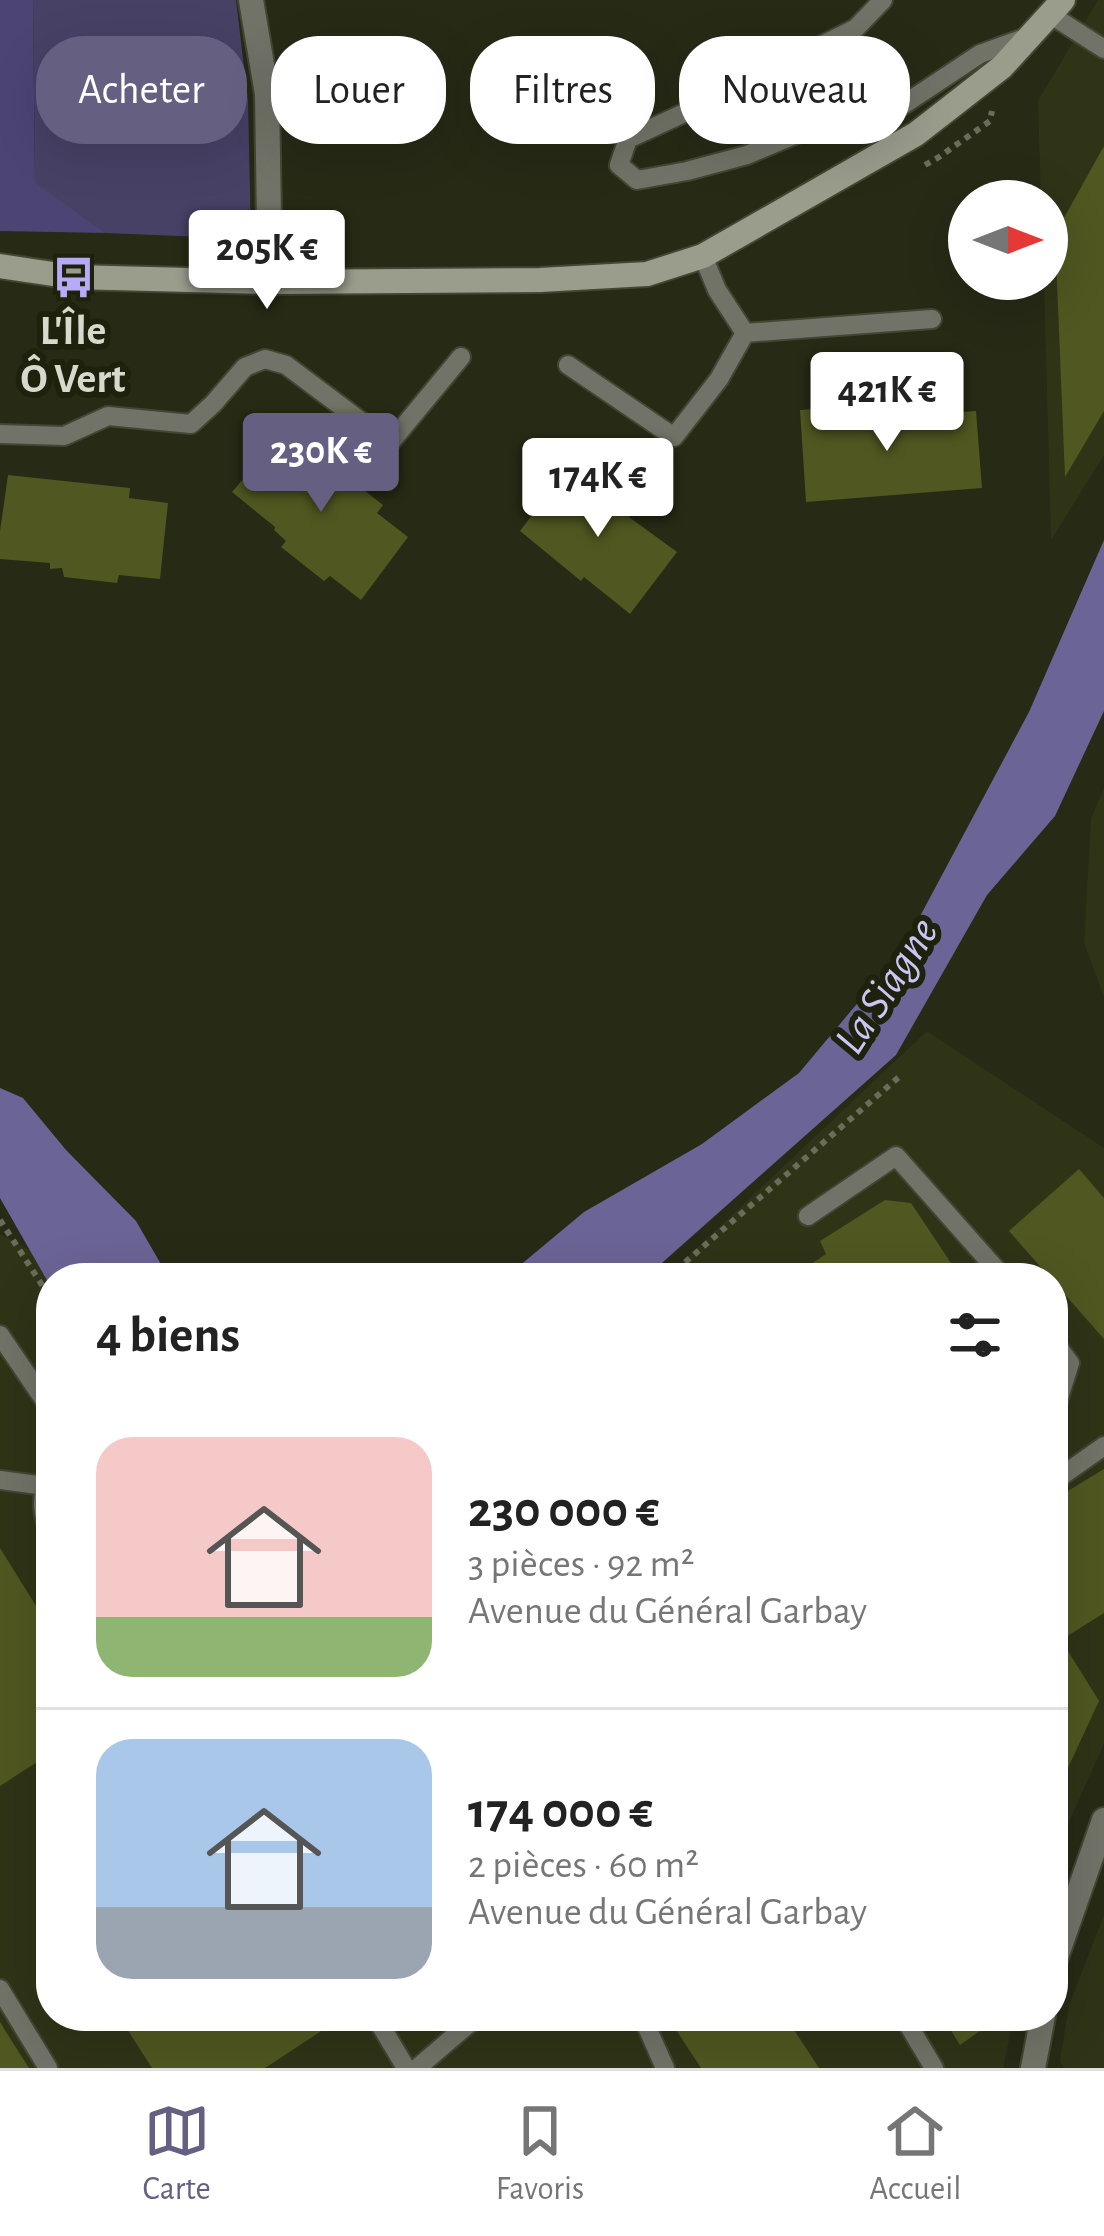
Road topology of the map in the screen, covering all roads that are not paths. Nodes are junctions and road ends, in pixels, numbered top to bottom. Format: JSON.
{"nodes":[{"id":1,"x":251,"y":0,"type":"edge"},
{"id":2,"x":884,"y":0,"type":"edge"},
{"id":3,"x":1057,"y":8,"type":"edge"},
{"id":4,"x":1031,"y":35,"type":"junction"},
{"id":5,"x":1104,"y":49,"type":"edge"},
{"id":6,"x":703,"y":256,"type":"junction"},
{"id":7,"x":0,"y":266,"type":"edge"},
{"id":8,"x":270,"y":282,"type":"junction"},
{"id":9,"x":932,"y":319,"type":"dead end"},
{"id":10,"x":745,"y":333,"type":"junction"},
{"id":11,"x":461,"y":357,"type":"dead end"},
{"id":12,"x":568,"y":365,"type":"dead end"},
{"id":13,"x":0,"y":434,"type":"edge"},
{"id":14,"x":808,"y":1216,"type":"dead end"},
{"id":15,"x":991,"y":1263,"type":"edge"},
{"id":16,"x":0,"y":1334,"type":"edge"},
{"id":17,"x":36,"y":1388,"type":"edge"},
{"id":18,"x":1104,"y":1446,"type":"edge"},
{"id":19,"x":1068,"y":1471,"type":"edge"},
{"id":20,"x":0,"y":1480,"type":"edge"},
{"id":21,"x":36,"y":1485,"type":"edge"},
{"id":22,"x":1104,"y":1820,"type":"edge"},
{"id":23,"x":1068,"y":1923,"type":"edge"},
{"id":24,"x":0,"y":1989,"type":"edge"},
{"id":25,"x":384,"y":2031,"type":"edge"},
{"id":26,"x":460,"y":2031,"type":"edge"},
{"id":27,"x":649,"y":2031,"type":"edge"},
{"id":28,"x":912,"y":2031,"type":"edge"},
{"id":29,"x":1040,"y":2031,"type":"edge"},
{"id":30,"x":48,"y":2068,"type":"edge"},
{"id":31,"x":406,"y":2068,"type":"edge"},
{"id":32,"x":417,"y":2068,"type":"edge"},
{"id":33,"x":665,"y":2068,"type":"edge"},
{"id":34,"x":934,"y":2068,"type":"edge"},
{"id":35,"x":1033,"y":2068,"type":"edge"}],
"edges":[{"from":1,"to":8,"type":"street"},
{"from":2,"to":4,"type":"lane"},
{"from":3,"to":4,"type":"main road"},
{"from":3,"to":5,"type":"lane"},
{"from":4,"to":6,"type":"main road"},
{"from":6,"to":8,"type":"main road"},
{"from":6,"to":10,"type":"lane"},
{"from":7,"to":8,"type":"main road"},
{"from":9,"to":10,"type":"lane"},
{"from":10,"to":12,"type":"lane"},
{"from":11,"to":13,"type":"lane"},
{"from":14,"to":15,"type":"lane"},
{"from":16,"to":17,"type":"lane"},
{"from":18,"to":19,"type":"lane"},
{"from":20,"to":21,"type":"lane"},
{"from":22,"to":23,"type":"street"},
{"from":24,"to":30,"type":"lane"},
{"from":25,"to":31,"type":"lane"},
{"from":26,"to":32,"type":"lane"},
{"from":27,"to":33,"type":"lane"},
{"from":28,"to":34,"type":"lane"},
{"from":29,"to":35,"type":"street"}]}
